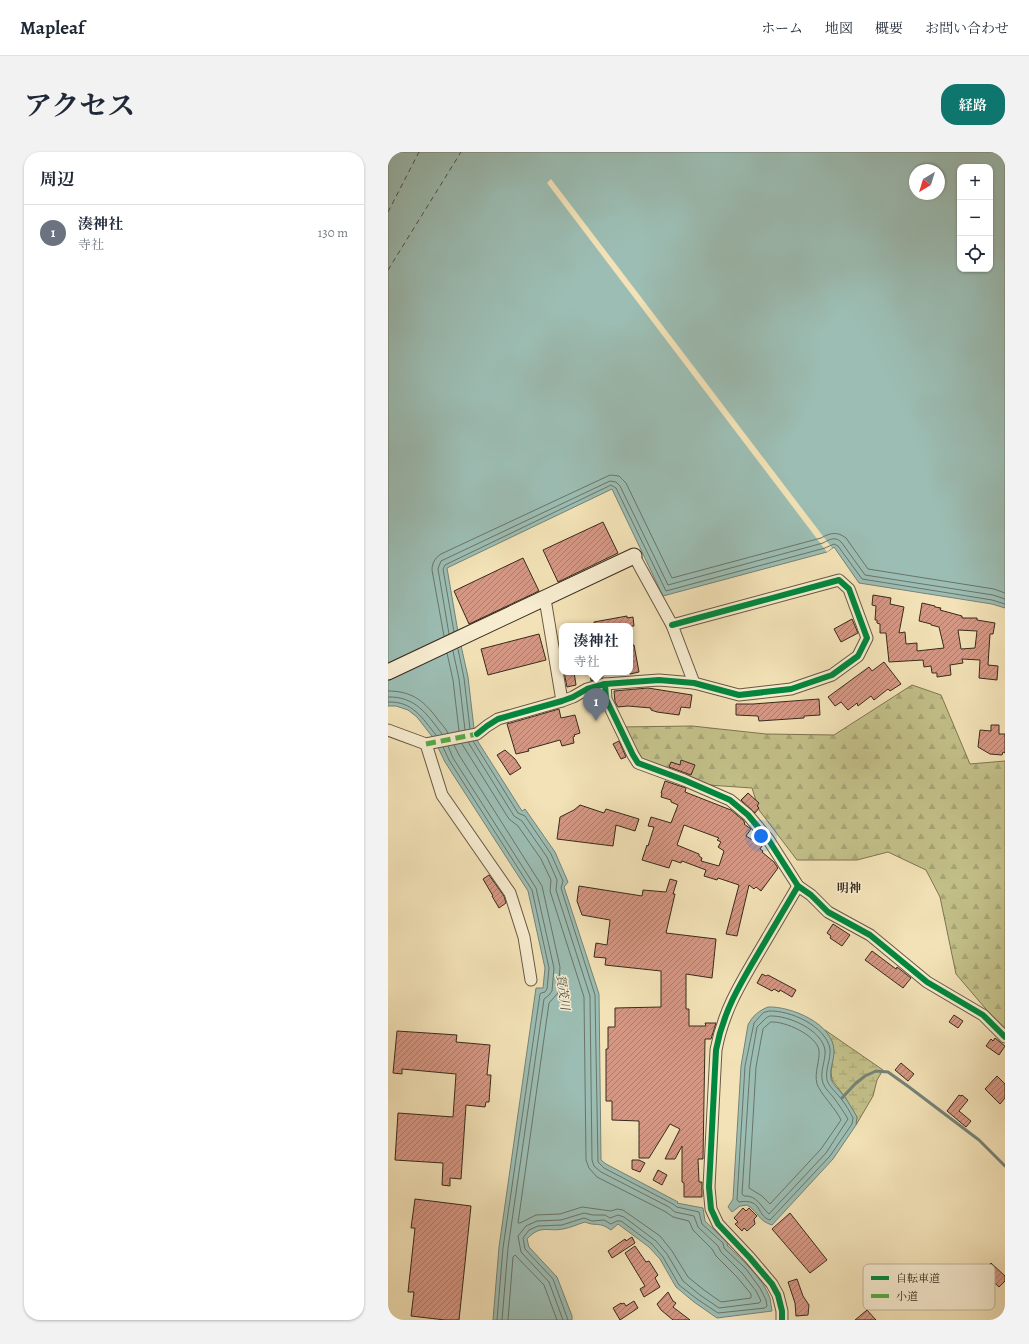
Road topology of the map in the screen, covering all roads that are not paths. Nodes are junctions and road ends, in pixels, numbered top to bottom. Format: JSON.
{"nodes":[{"id":1,"x":634,"y":556,"type":"joint"},
{"id":2,"x":545,"y":599,"type":"junction"},
{"id":3,"x":672,"y":625,"type":"junction"},
{"id":4,"x":388,"y":672,"type":"edge"},
{"id":5,"x":694,"y":683,"type":"junction"},
{"id":6,"x":605,"y":684,"type":"junction"},
{"id":7,"x":562,"y":701,"type":"junction"},
{"id":8,"x":388,"y":730,"type":"edge"},
{"id":9,"x":430,"y":743,"type":"junction"},
{"id":10,"x":798,"y":886,"type":"junction"},
{"id":11,"x":531,"y":980,"type":"dead end"},
{"id":12,"x":1005,"y":1037,"type":"edge"},
{"id":13,"x":782,"y":1320,"type":"edge"}],
"edges":[{"from":1,"to":2,"type":"street"},
{"from":1,"to":3,"type":"street"},
{"from":2,"to":4,"type":"street"},
{"from":2,"to":7,"type":"street"},
{"from":3,"to":5,"type":"street"},
{"from":3,"to":5,"type":"street"},
{"from":5,"to":6,"type":"street"},
{"from":6,"to":7,"type":"street"},
{"from":6,"to":10,"type":"street"},
{"from":7,"to":9,"type":"street"},
{"from":8,"to":9,"type":"street"},
{"from":9,"to":11,"type":"street"},
{"from":10,"to":12,"type":"street"},
{"from":10,"to":13,"type":"street"}]}
